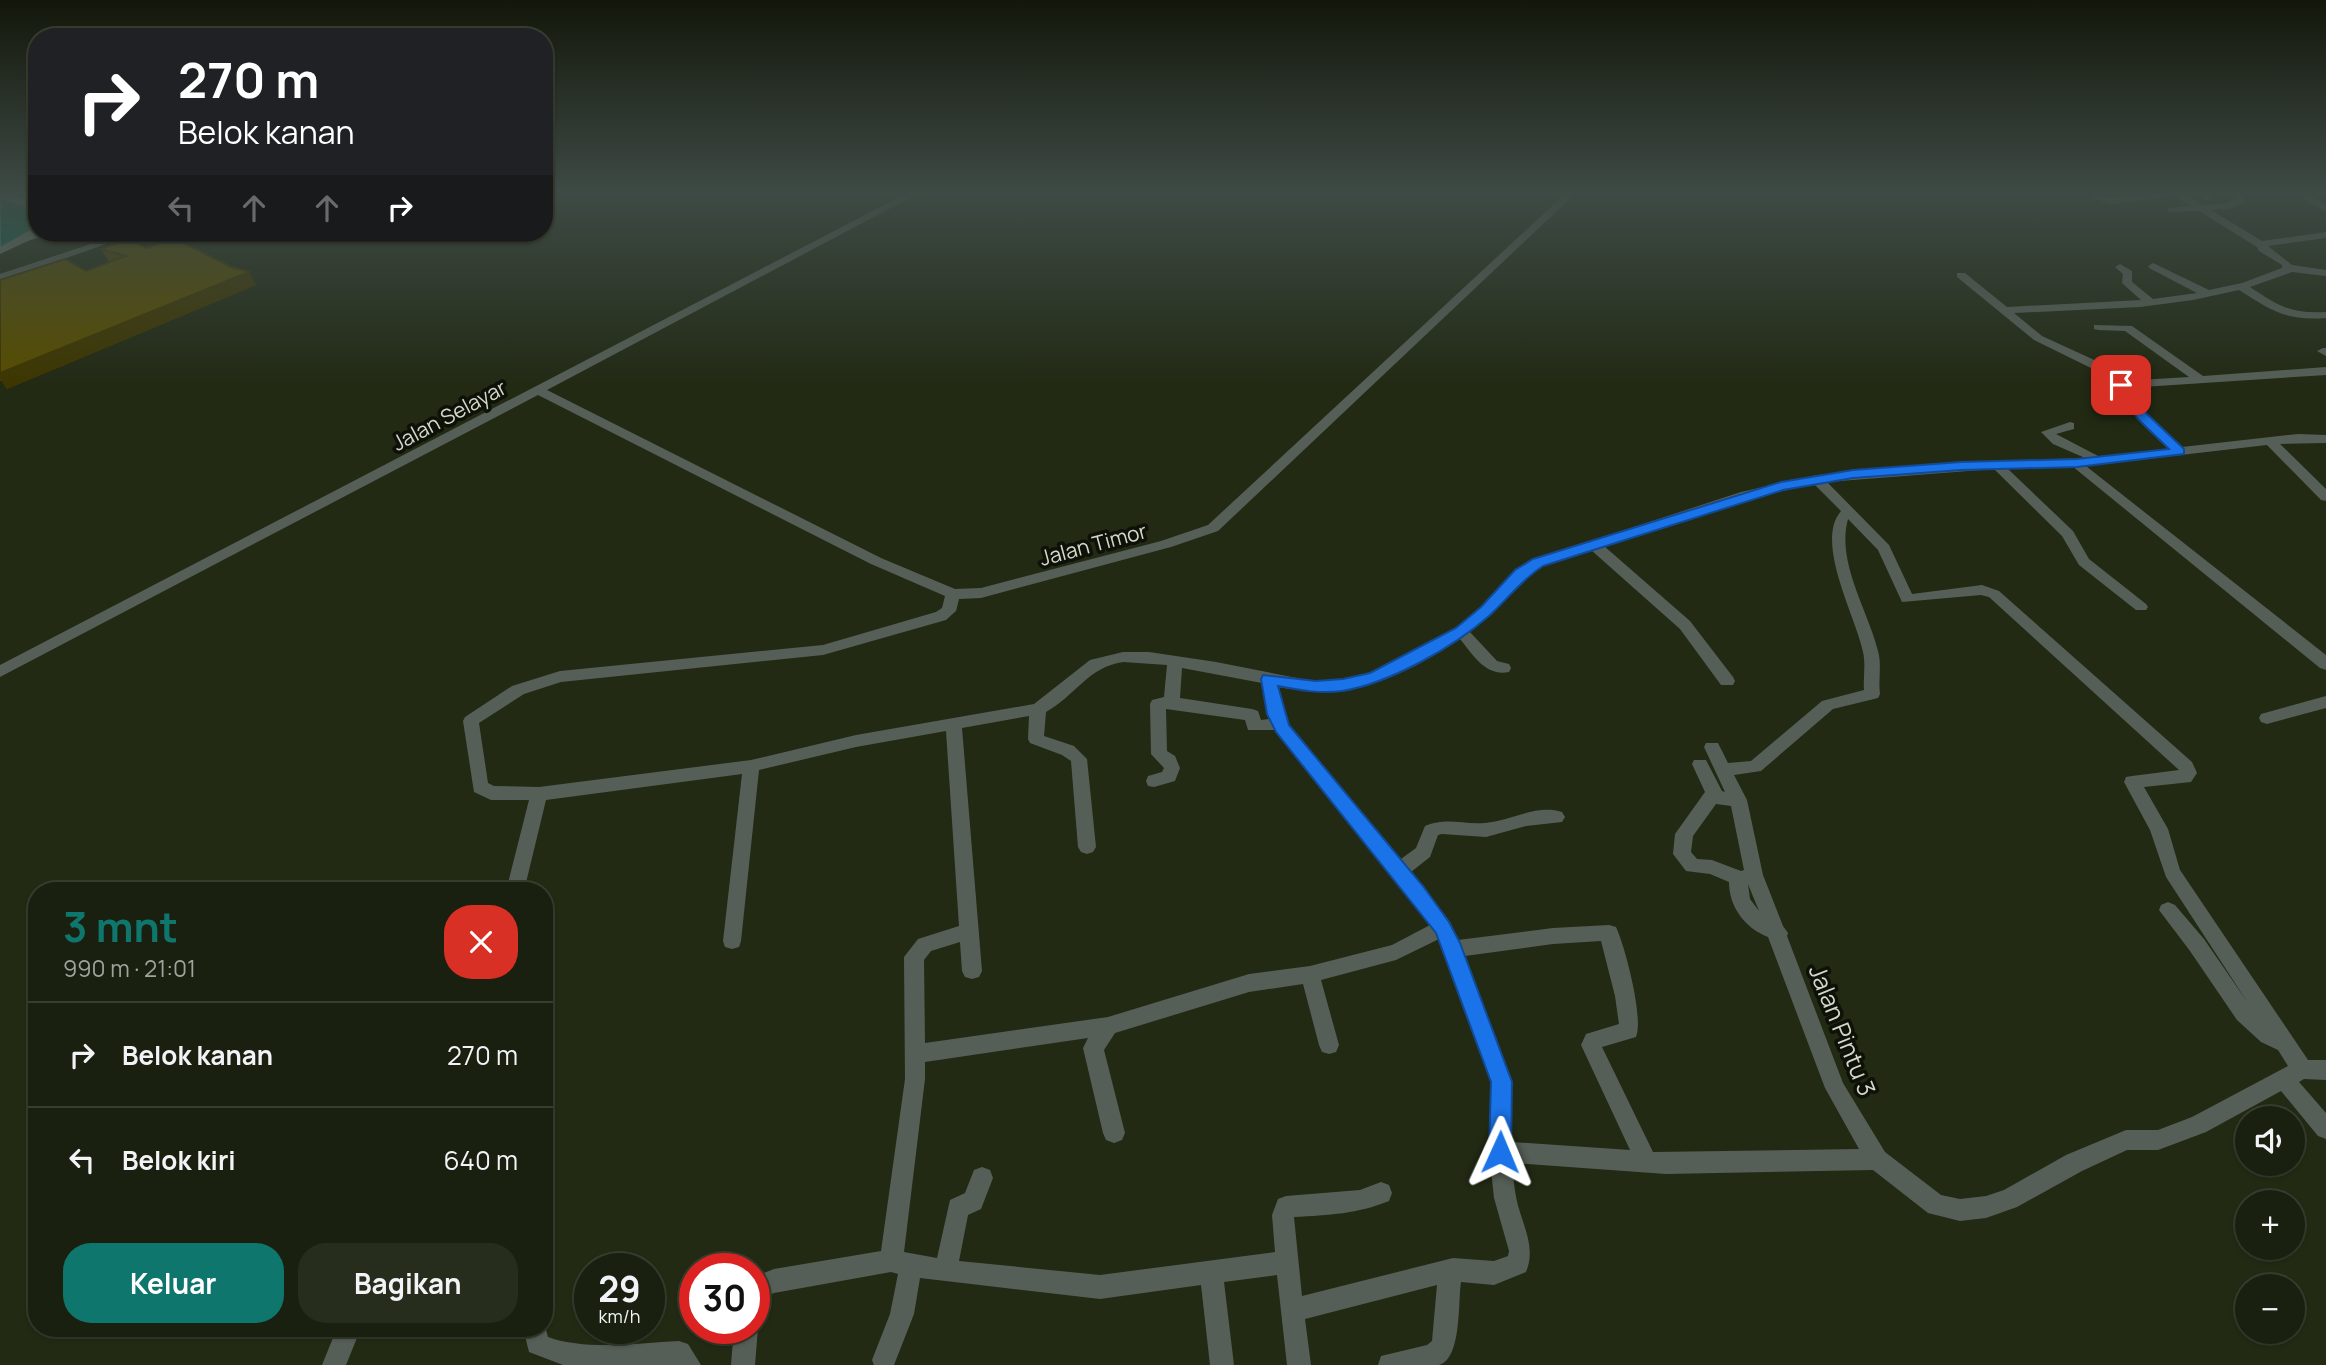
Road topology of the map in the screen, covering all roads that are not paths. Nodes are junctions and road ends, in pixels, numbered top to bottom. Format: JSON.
{"nodes":[{"id":1,"x":66,"y":256,"type":"edge"},
{"id":2,"x":795,"y":256,"type":"edge"},
{"id":3,"x":1505,"y":256,"type":"edge"},
{"id":4,"x":2274,"y":256,"type":"edge"},
{"id":5,"x":2153,"y":266,"type":"dead end"},
{"id":6,"x":2120,"y":267,"type":"dead end"},
{"id":7,"x":2289,"y":268,"type":"junction"},
{"id":8,"x":2302,"y":271,"type":"junction"},
{"id":9,"x":2326,"y":273,"type":"edge"},
{"id":10,"x":1961,"y":275,"type":"dead end"},
{"id":11,"x":0,"y":278,"type":"edge"},
{"id":12,"x":2326,"y":282,"type":"edge"},
{"id":13,"x":2239,"y":285,"type":"junction"},
{"id":14,"x":2208,"y":294,"type":"junction"},
{"id":15,"x":2194,"y":296,"type":"junction"},
{"id":16,"x":2149,"y":300,"type":"junction"},
{"id":17,"x":2213,"y":307,"type":"dead end"},
{"id":18,"x":2002,"y":311,"type":"junction"},
{"id":19,"x":2326,"y":315,"type":"edge"},
{"id":20,"x":2098,"y":327,"type":"dead end"},
{"id":21,"x":2326,"y":371,"type":"edge"},
{"id":22,"x":2203,"y":381,"type":"junction"},
{"id":23,"x":2121,"y":385,"type":"junction"},
{"id":24,"x":537,"y":390,"type":"junction"},
{"id":25,"x":2070,"y":426,"type":"dead end"},
{"id":26,"x":2326,"y":439,"type":"edge"},
{"id":27,"x":2271,"y":442,"type":"junction"},
{"id":28,"x":2179,"y":451,"type":"junction"},
{"id":29,"x":2098,"y":461,"type":"junction"},
{"id":30,"x":2077,"y":463,"type":"junction"},
{"id":31,"x":1997,"y":465,"type":"junction"},
{"id":32,"x":1817,"y":479,"type":"junction"},
{"id":33,"x":2326,"y":497,"type":"edge"},
{"id":34,"x":1849,"y":510,"type":"junction"},
{"id":35,"x":1594,"y":544,"type":"junction"},
{"id":36,"x":953,"y":594,"type":"junction"},
{"id":37,"x":2141,"y":607,"type":"dead end"},
{"id":38,"x":1461,"y":631,"type":"junction"},
{"id":39,"x":1175,"y":661,"type":"junction"},
{"id":40,"x":2326,"y":664,"type":"edge"},
{"id":41,"x":1503,"y":668,"type":"dead end"},
{"id":42,"x":0,"y":672,"type":"edge"},
{"id":43,"x":1269,"y":679,"type":"junction"},
{"id":44,"x":1727,"y":681,"type":"dead end"},
{"id":45,"x":1172,"y":702,"type":"junction"},
{"id":46,"x":2326,"y":702,"type":"edge"},
{"id":47,"x":1038,"y":709,"type":"junction"},
{"id":48,"x":2267,"y":718,"type":"dead end"},
{"id":49,"x":953,"y":722,"type":"junction"},
{"id":50,"x":1280,"y":724,"type":"junction"},
{"id":51,"x":1712,"y":747,"type":"dead end"},
{"id":52,"x":1700,"y":764,"type":"dead end"},
{"id":53,"x":751,"y":766,"type":"junction"},
{"id":54,"x":1725,"y":770,"type":"junction"},
{"id":55,"x":1154,"y":781,"type":"dead end"},
{"id":56,"x":539,"y":794,"type":"junction"},
{"id":57,"x":1713,"y":794,"type":"junction"},
{"id":58,"x":1738,"y":800,"type":"junction"},
{"id":59,"x":1556,"y":817,"type":"dead end"},
{"id":60,"x":1087,"y":847,"type":"dead end"},
{"id":61,"x":1398,"y":871,"type":"junction"},
{"id":62,"x":1747,"y":877,"type":"junction"},
{"id":63,"x":517,"y":882,"type":"edge"},
{"id":64,"x":2168,"y":910,"type":"dead end"},
{"id":65,"x":1443,"y":928,"type":"junction"},
{"id":66,"x":969,"y":931,"type":"junction"},
{"id":67,"x":732,"y":941,"type":"dead end"},
{"id":68,"x":1453,"y":949,"type":"junction"},
{"id":69,"x":972,"y":971,"type":"dead end"},
{"id":70,"x":1310,"y":974,"type":"junction"},
{"id":71,"x":1108,"y":1026,"type":"junction"},
{"id":72,"x":2285,"y":1044,"type":"junction"},
{"id":73,"x":1329,"y":1045,"type":"dead end"},
{"id":74,"x":915,"y":1054,"type":"junction"},
{"id":75,"x":2326,"y":1070,"type":"edge"},
{"id":76,"x":2293,"y":1075,"type":"junction"},
{"id":77,"x":2326,"y":1129,"type":"edge"},
{"id":78,"x":1114,"y":1133,"type":"dead end"},
{"id":79,"x":1500,"y":1152,"type":"junction"},
{"id":80,"x":1877,"y":1159,"type":"junction"},
{"id":81,"x":1647,"y":1162,"type":"junction"},
{"id":82,"x":982,"y":1178,"type":"dead end"},
{"id":83,"x":1381,"y":1193,"type":"dead end"},
{"id":84,"x":1287,"y":1262,"type":"junction"},
{"id":85,"x":901,"y":1263,"type":"junction"},
{"id":86,"x":1453,"y":1270,"type":"junction"},
{"id":87,"x":946,"y":1271,"type":"junction"},
{"id":88,"x":1210,"y":1271,"type":"junction"},
{"id":89,"x":770,"y":1283,"type":"edge"},
{"id":90,"x":1292,"y":1310,"type":"junction"},
{"id":91,"x":345,"y":1337,"type":"edge"},
{"id":92,"x":536,"y":1337,"type":"edge"},
{"id":93,"x":745,"y":1344,"type":"edge"},
{"id":94,"x":1437,"y":1359,"type":"edge"},
{"id":95,"x":595,"y":1360,"type":"edge"},
{"id":96,"x":884,"y":1360,"type":"dead end"},
{"id":97,"x":334,"y":1365,"type":"edge"},
{"id":98,"x":689,"y":1365,"type":"edge"},
{"id":99,"x":743,"y":1365,"type":"edge"},
{"id":100,"x":1222,"y":1365,"type":"edge"},
{"id":101,"x":1299,"y":1365,"type":"edge"},
{"id":102,"x":1390,"y":1365,"type":"edge"}],
"edges":[{"from":1,"to":11,"type":"street"},
{"from":2,"to":24,"type":"street","name":"Jalan Selayar"},
{"from":3,"to":36,"type":"street","name":"Jalan Timor"},
{"from":4,"to":7,"type":"street"},
{"from":5,"to":14,"type":"street"},
{"from":6,"to":16,"type":"street"},
{"from":7,"to":8,"type":"street"},
{"from":7,"to":13,"type":"street"},
{"from":8,"to":9,"type":"street"},
{"from":8,"to":12,"type":"street"},
{"from":10,"to":18,"type":"street"},
{"from":13,"to":14,"type":"street"},
{"from":13,"to":19,"type":"street"},
{"from":14,"to":15,"type":"street"},
{"from":15,"to":16,"type":"street"},
{"from":15,"to":17,"type":"street"},
{"from":16,"to":18,"type":"street"},
{"from":18,"to":23,"type":"street"},
{"from":20,"to":22,"type":"street"},
{"from":21,"to":22,"type":"street"},
{"from":22,"to":23,"type":"street"},
{"from":23,"to":28,"type":"street"},
{"from":24,"to":36,"type":"street","name":"Jalan Timor"},
{"from":24,"to":42,"type":"street","name":"Jalan Selayar"},
{"from":25,"to":29,"type":"street"},
{"from":26,"to":27,"type":"street"},
{"from":27,"to":28,"type":"street"},
{"from":27,"to":33,"type":"street"},
{"from":28,"to":29,"type":"street"},
{"from":29,"to":30,"type":"street"},
{"from":30,"to":31,"type":"street"},
{"from":30,"to":40,"type":"street"},
{"from":31,"to":32,"type":"street"},
{"from":31,"to":37,"type":"street"},
{"from":32,"to":34,"type":"street"},
{"from":32,"to":35,"type":"street"},
{"from":34,"to":54,"type":"street"},
{"from":34,"to":72,"type":"street"},
{"from":35,"to":38,"type":"street"},
{"from":35,"to":44,"type":"street"},
{"from":36,"to":56,"type":"street"},
{"from":38,"to":41,"type":"street"},
{"from":38,"to":43,"type":"street"},
{"from":39,"to":43,"type":"street"},
{"from":39,"to":45,"type":"street"},
{"from":39,"to":47,"type":"street"},
{"from":43,"to":50,"type":"street"},
{"from":45,"to":50,"type":"street"},
{"from":45,"to":55,"type":"street"},
{"from":46,"to":48,"type":"street"},
{"from":47,"to":49,"type":"street"},
{"from":47,"to":60,"type":"street"},
{"from":49,"to":53,"type":"street"},
{"from":49,"to":66,"type":"street"},
{"from":50,"to":61,"type":"street"},
{"from":51,"to":54,"type":"street","name":"Jalan Pintu 3"},
{"from":52,"to":57,"type":"street"},
{"from":53,"to":56,"type":"street"},
{"from":53,"to":67,"type":"street"},
{"from":54,"to":58,"type":"street","name":"Jalan Pintu 3"},
{"from":56,"to":63,"type":"street"},
{"from":57,"to":58,"type":"street"},
{"from":57,"to":62,"type":"street"},
{"from":58,"to":62,"type":"street","name":"Jalan Pintu 3"},
{"from":59,"to":61,"type":"street"},
{"from":61,"to":65,"type":"street"},
{"from":62,"to":80,"type":"street","name":"Jalan Pintu 3"},
{"from":64,"to":72,"type":"street"},
{"from":65,"to":68,"type":"street"},
{"from":65,"to":70,"type":"street"},
{"from":66,"to":69,"type":"street"},
{"from":66,"to":74,"type":"street"},
{"from":68,"to":79,"type":"street"},
{"from":68,"to":81,"type":"street"},
{"from":70,"to":71,"type":"street"},
{"from":70,"to":73,"type":"street"},
{"from":71,"to":74,"type":"street"},
{"from":71,"to":78,"type":"street"},
{"from":72,"to":76,"type":"street"},
{"from":74,"to":85,"type":"street"},
{"from":75,"to":76,"type":"street"},
{"from":76,"to":77,"type":"street"},
{"from":76,"to":80,"type":"street","name":"Jalan Pintu 3"},
{"from":79,"to":81,"type":"street"},
{"from":79,"to":86,"type":"street"},
{"from":80,"to":81,"type":"street"},
{"from":82,"to":87,"type":"street"},
{"from":83,"to":84,"type":"street"},
{"from":84,"to":88,"type":"street"},
{"from":84,"to":90,"type":"street"},
{"from":85,"to":87,"type":"street"},
{"from":85,"to":89,"type":"street"},
{"from":85,"to":96,"type":"street"},
{"from":86,"to":90,"type":"street"},
{"from":86,"to":94,"type":"street"},
{"from":87,"to":88,"type":"street"},
{"from":88,"to":100,"type":"street"},
{"from":90,"to":101,"type":"street"},
{"from":91,"to":97,"type":"street"},
{"from":92,"to":95,"type":"street"},
{"from":93,"to":99,"type":"street"},
{"from":94,"to":102,"type":"street"},
{"from":95,"to":98,"type":"street"}]}
